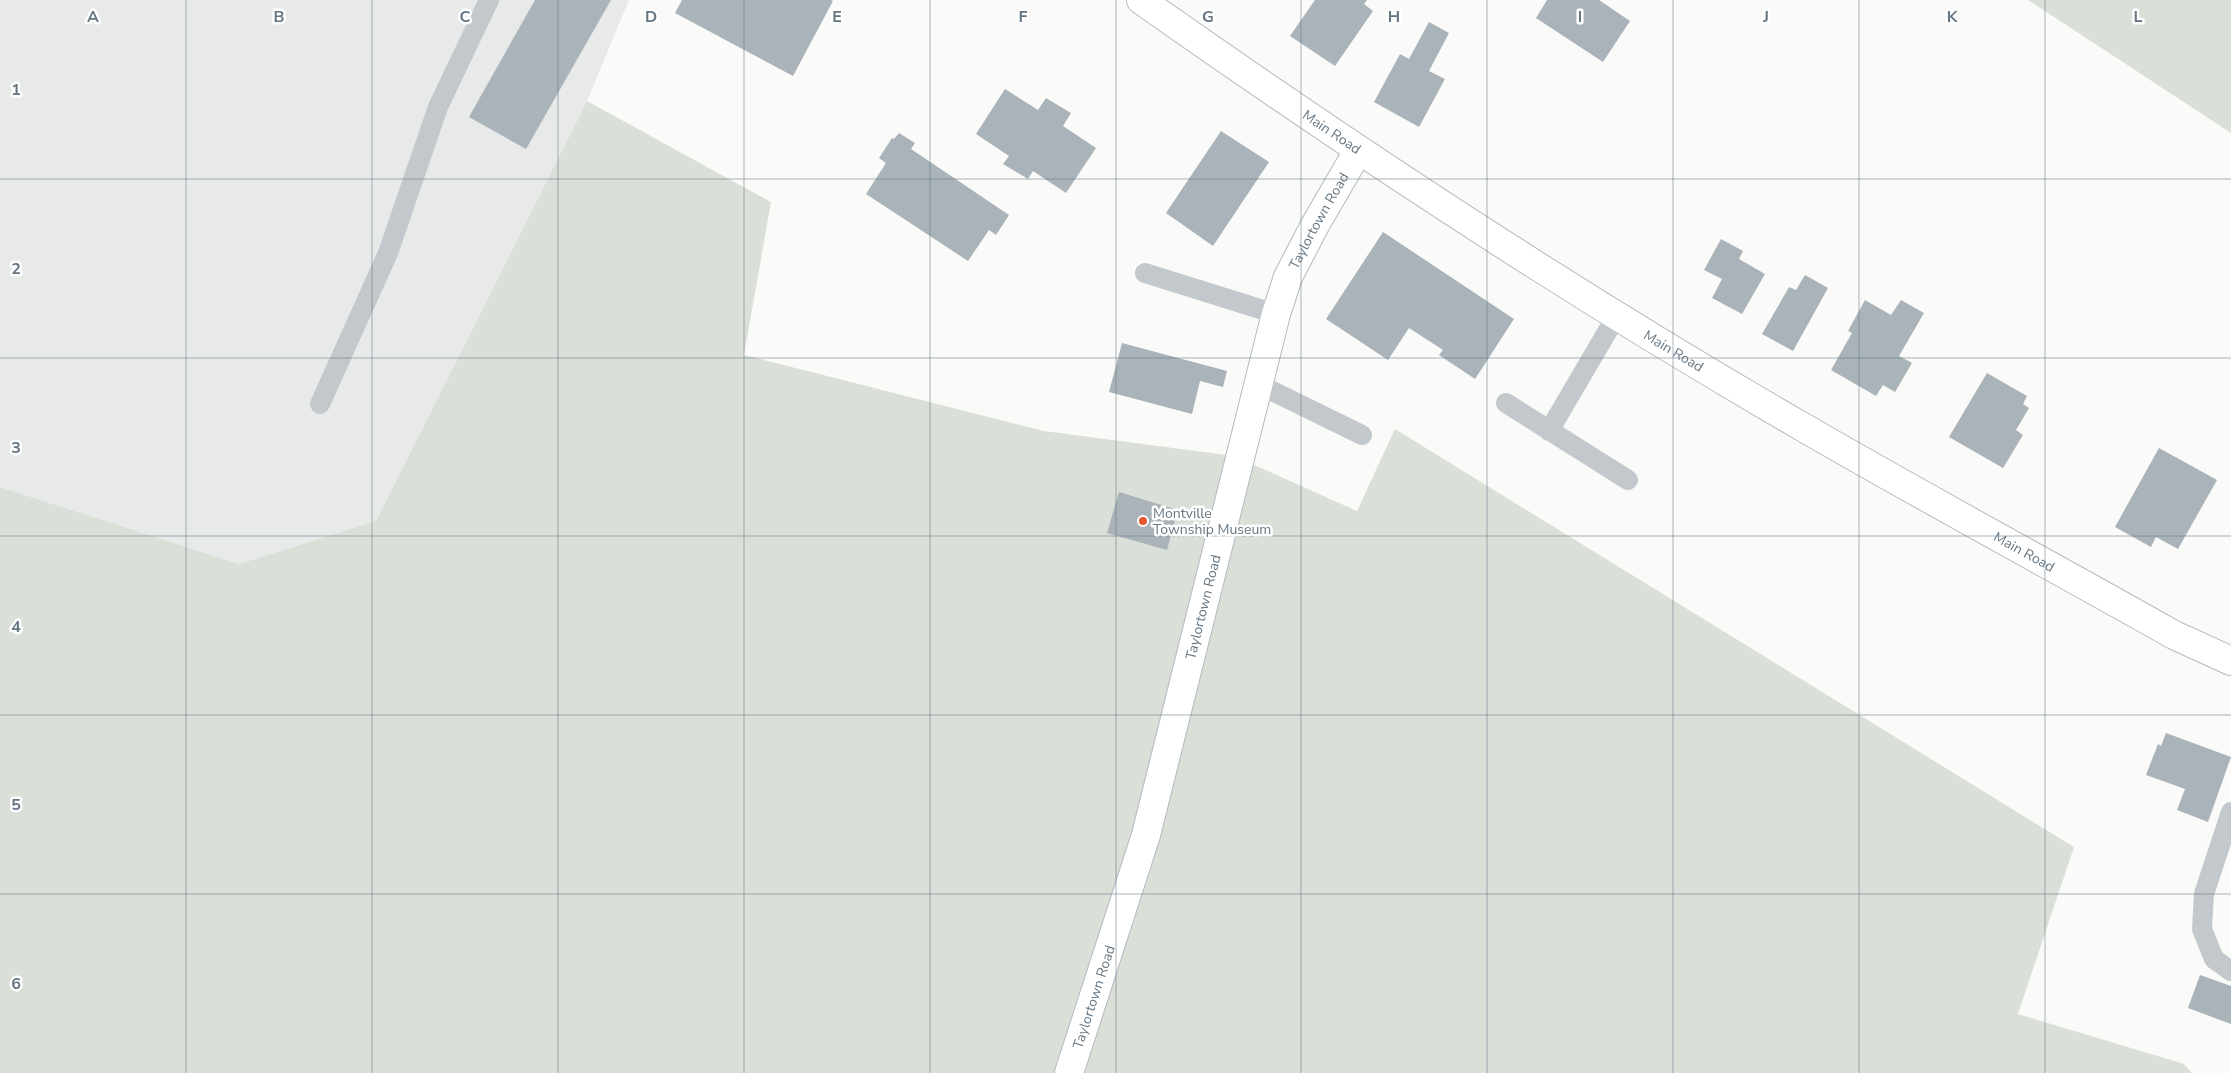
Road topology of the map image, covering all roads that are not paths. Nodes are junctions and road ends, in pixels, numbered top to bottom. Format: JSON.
{"nodes":[{"id":1,"x":489,"y":0,"type":"edge"},
{"id":2,"x":1141,"y":0,"type":"edge"},
{"id":3,"x":1358,"y":151,"type":"junction"},
{"id":4,"x":1145,"y":273,"type":"dead end"},
{"id":5,"x":1276,"y":314,"type":"junction"},
{"id":6,"x":1617,"y":315,"type":"junction"},
{"id":7,"x":1258,"y":384,"type":"junction"},
{"id":8,"x":1506,"y":403,"type":"dead end"},
{"id":9,"x":320,"y":404,"type":"dead end"},
{"id":10,"x":1549,"y":431,"type":"junction"},
{"id":11,"x":1362,"y":435,"type":"dead end"},
{"id":12,"x":1628,"y":480,"type":"dead end"},
{"id":13,"x":2231,"y":661,"type":"edge"},
{"id":14,"x":2231,"y":812,"type":"edge"},
{"id":15,"x":2231,"y":971,"type":"edge"},
{"id":16,"x":1069,"y":1073,"type":"edge"}],
"edges":[{"from":1,"to":9,"type":"lane"},
{"from":2,"to":3,"type":"main road","name":"Main Road"},
{"from":3,"to":5,"type":"main road","name":"Taylortown Road"},
{"from":3,"to":6,"type":"main road","name":"Main Road"},
{"from":4,"to":5,"type":"lane"},
{"from":5,"to":7,"type":"main road","name":"Taylortown Road"},
{"from":6,"to":10,"type":"lane"},
{"from":6,"to":13,"type":"main road","name":"Main Road"},
{"from":7,"to":11,"type":"lane"},
{"from":7,"to":16,"type":"main road","name":"Taylortown Road"},
{"from":8,"to":10,"type":"lane"},
{"from":10,"to":12,"type":"lane"},
{"from":14,"to":15,"type":"lane"}]}
